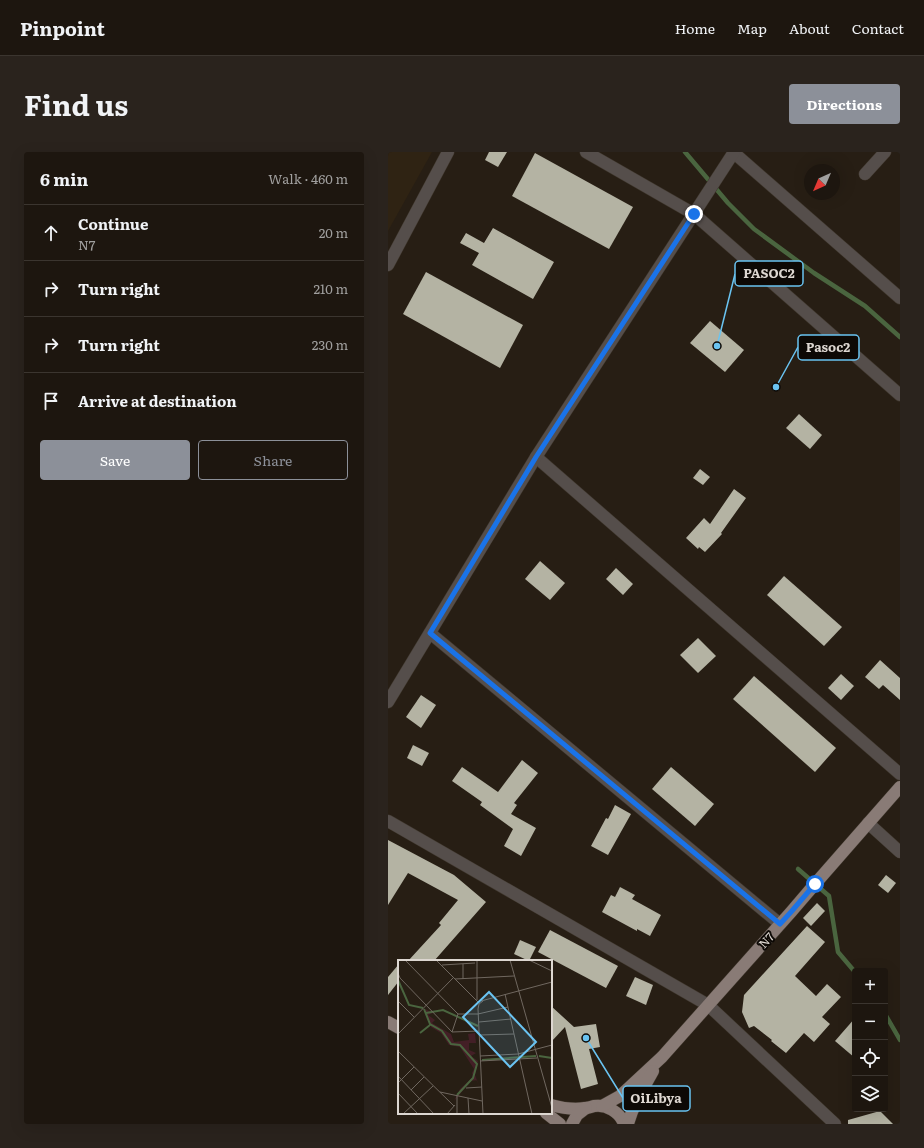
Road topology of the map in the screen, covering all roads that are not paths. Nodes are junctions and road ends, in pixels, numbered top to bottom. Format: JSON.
{"nodes":[{"id":1,"x":448,"y":152,"type":"edge"},
{"id":2,"x":586,"y":152,"type":"edge"},
{"id":3,"x":733,"y":152,"type":"edge"},
{"id":4,"x":885,"y":152,"type":"edge"},
{"id":5,"x":865,"y":174,"type":"dead end"},
{"id":6,"x":694,"y":214,"type":"junction"},
{"id":7,"x":388,"y":265,"type":"edge"},
{"id":8,"x":900,"y":298,"type":"edge"},
{"id":9,"x":900,"y":395,"type":"edge"},
{"id":10,"x":536,"y":457,"type":"junction"},
{"id":11,"x":430,"y":633,"type":"junction"},
{"id":12,"x":388,"y":702,"type":"edge"},
{"id":13,"x":900,"y":774,"type":"edge"},
{"id":14,"x":900,"y":787,"type":"edge"},
{"id":15,"x":388,"y":821,"type":"edge"},
{"id":16,"x":868,"y":823,"type":"junction"},
{"id":17,"x":900,"y":852,"type":"edge"},
{"id":18,"x":780,"y":924,"type":"junction"},
{"id":19,"x":708,"y":1005,"type":"junction"},
{"id":20,"x":388,"y":1022,"type":"edge"},
{"id":21,"x":398,"y":1027,"type":"edge"},
{"id":22,"x":662,"y":1057,"type":"junction"},
{"id":23,"x":552,"y":1105,"type":"edge"},
{"id":24,"x":602,"y":1106,"type":"junction"},
{"id":25,"x":586,"y":1108,"type":"junction"},
{"id":26,"x":547,"y":1114,"type":"edge"},
{"id":27,"x":560,"y":1124,"type":"edge"},
{"id":28,"x":572,"y":1124,"type":"edge"},
{"id":29,"x":624,"y":1124,"type":"edge"},
{"id":30,"x":628,"y":1124,"type":"edge"},
{"id":31,"x":835,"y":1124,"type":"edge"}],
"edges":[{"from":1,"to":7,"type":"street"},
{"from":2,"to":6,"type":"street"},
{"from":3,"to":6,"type":"street"},
{"from":3,"to":8,"type":"street"},
{"from":4,"to":5,"type":"street"},
{"from":6,"to":9,"type":"street"},
{"from":6,"to":10,"type":"street"},
{"from":10,"to":11,"type":"street"},
{"from":10,"to":13,"type":"street"},
{"from":11,"to":12,"type":"street"},
{"from":11,"to":18,"type":"street"},
{"from":14,"to":16,"type":"main road","name":"N7"},
{"from":15,"to":19,"type":"street"},
{"from":16,"to":17,"type":"street"},
{"from":16,"to":18,"type":"main road","name":"N7"},
{"from":18,"to":19,"type":"main road","name":"N7"},
{"from":19,"to":22,"type":"main road","name":"N7"},
{"from":19,"to":31,"type":"street"},
{"from":20,"to":21,"type":"main road"},
{"from":22,"to":24,"type":"main road"},
{"from":22,"to":30,"type":"main road"},
{"from":23,"to":25,"type":"main road"},
{"from":24,"to":25,"type":"main road"},
{"from":24,"to":29,"type":"main road"},
{"from":25,"to":28,"type":"main road"},
{"from":26,"to":27,"type":"main road"}]}
